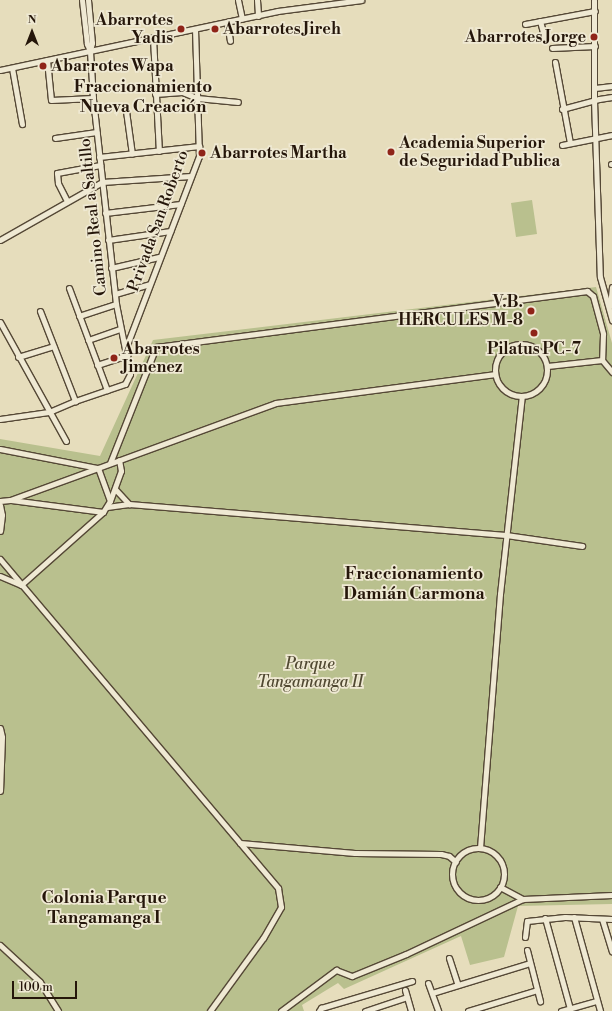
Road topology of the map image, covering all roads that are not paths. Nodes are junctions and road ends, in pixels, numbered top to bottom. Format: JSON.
{"nodes":[{"id":1,"x":82,"y":0,"type":"edge"},
{"id":2,"x":88,"y":0,"type":"edge"},
{"id":3,"x":238,"y":0,"type":"edge"},
{"id":4,"x":257,"y":0,"type":"edge"},
{"id":5,"x":361,"y":0,"type":"edge"},
{"id":6,"x":594,"y":0,"type":"edge"},
{"id":7,"x":317,"y":3,"type":"edge"},
{"id":8,"x":595,"y":11,"type":"junction"},
{"id":9,"x":258,"y":16,"type":"junction"},
{"id":10,"x":242,"y":19,"type":"junction"},
{"id":11,"x":540,"y":21,"type":"junction"},
{"id":12,"x":228,"y":22,"type":"junction"},
{"id":13,"x":525,"y":24,"type":"dead end"},
{"id":14,"x":196,"y":29,"type":"junction"},
{"id":15,"x":153,"y":38,"type":"junction"},
{"id":16,"x":545,"y":40,"type":"dead end"},
{"id":17,"x":230,"y":41,"type":"dead end"},
{"id":18,"x":595,"y":46,"type":"junction"},
{"id":19,"x":552,"y":48,"type":"dead end"},
{"id":20,"x":90,"y":51,"type":"junction"},
{"id":21,"x":47,"y":60,"type":"junction"},
{"id":22,"x":555,"y":62,"type":"dead end"},
{"id":23,"x":12,"y":68,"type":"junction"},
{"id":24,"x":0,"y":70,"type":"edge"},
{"id":25,"x":612,"y":86,"type":"edge"},
{"id":26,"x":594,"y":88,"type":"junction"},
{"id":27,"x":197,"y":89,"type":"junction"},
{"id":28,"x":182,"y":92,"type":"junction"},
{"id":29,"x":155,"y":94,"type":"junction"},
{"id":30,"x":612,"y":97,"type":"edge"},
{"id":31,"x":93,"y":98,"type":"junction"},
{"id":32,"x":197,"y":98,"type":"junction"},
{"id":33,"x":594,"y":100,"type":"junction"},
{"id":34,"x":238,"y":102,"type":"dead end"},
{"id":35,"x":562,"y":109,"type":"junction"},
{"id":36,"x":126,"y":112,"type":"dead end"},
{"id":37,"x":22,"y":124,"type":"dead end"},
{"id":38,"x":97,"y":132,"type":"junction"},
{"id":39,"x":612,"y":135,"type":"edge"},
{"id":40,"x":55,"y":138,"type":"dead end"},
{"id":41,"x":595,"y":138,"type":"junction"},
{"id":42,"x":570,"y":143,"type":"junction"},
{"id":43,"x":562,"y":145,"type":"dead end"},
{"id":44,"x":199,"y":146,"type":"junction"},
{"id":45,"x":159,"y":151,"type":"junction"},
{"id":46,"x":132,"y":154,"type":"junction"},
{"id":47,"x":99,"y":157,"type":"junction"},
{"id":48,"x":100,"y":164,"type":"junction"},
{"id":49,"x":191,"y":176,"type":"junction"},
{"id":50,"x":102,"y":182,"type":"junction"},
{"id":51,"x":67,"y":201,"type":"junction"},
{"id":52,"x":180,"y":204,"type":"junction"},
{"id":53,"x":105,"y":213,"type":"junction"},
{"id":54,"x":170,"y":232,"type":"junction"},
{"id":55,"x":0,"y":240,"type":"edge"},
{"id":56,"x":108,"y":240,"type":"junction"},
{"id":57,"x":160,"y":257,"type":"junction"},
{"id":58,"x":111,"y":268,"type":"junction"},
{"id":59,"x":149,"y":284,"type":"junction"},
{"id":60,"x":612,"y":287,"type":"edge"},
{"id":61,"x":69,"y":288,"type":"dead end"},
{"id":62,"x":115,"y":294,"type":"junction"},
{"id":63,"x":116,"y":304,"type":"junction"},
{"id":64,"x":609,"y":309,"type":"junction"},
{"id":65,"x":40,"y":311,"type":"dead end"},
{"id":66,"x":79,"y":316,"type":"junction"},
{"id":67,"x":612,"y":320,"type":"edge"},
{"id":68,"x":0,"y":322,"type":"edge"},
{"id":69,"x":120,"y":329,"type":"junction"},
{"id":70,"x":88,"y":340,"type":"junction"},
{"id":71,"x":53,"y":346,"type":"junction"},
{"id":72,"x":126,"y":352,"type":"junction"},
{"id":73,"x":18,"y":357,"type":"junction"},
{"id":74,"x":602,"y":360,"type":"junction"},
{"id":75,"x":97,"y":365,"type":"junction"},
{"id":76,"x":547,"y":366,"type":"junction"},
{"id":77,"x":612,"y":372,"type":"edge"},
{"id":78,"x":495,"y":374,"type":"junction"},
{"id":79,"x":107,"y":390,"type":"junction"},
{"id":80,"x":522,"y":396,"type":"junction"},
{"id":81,"x":75,"y":401,"type":"junction"},
{"id":82,"x":50,"y":412,"type":"junction"},
{"id":83,"x":0,"y":419,"type":"edge"},
{"id":84,"x":66,"y":441,"type":"dead end"},
{"id":85,"x":0,"y":449,"type":"edge"},
{"id":86,"x":119,"y":460,"type":"junction"},
{"id":87,"x":110,"y":463,"type":"junction"},
{"id":88,"x":98,"y":468,"type":"junction"},
{"id":89,"x":115,"y":489,"type":"junction"},
{"id":90,"x":10,"y":500,"type":"junction"},
{"id":91,"x":110,"y":501,"type":"junction"},
{"id":92,"x":0,"y":502,"type":"edge"},
{"id":93,"x":129,"y":504,"type":"junction"},
{"id":94,"x":0,"y":505,"type":"edge"},
{"id":95,"x":108,"y":507,"type":"junction"},
{"id":96,"x":103,"y":512,"type":"junction"},
{"id":97,"x":0,"y":530,"type":"edge"},
{"id":98,"x":506,"y":535,"type":"junction"},
{"id":99,"x":582,"y":546,"type":"dead end"},
{"id":100,"x":0,"y":559,"type":"edge"},
{"id":101,"x":0,"y":576,"type":"edge"},
{"id":102,"x":21,"y":585,"type":"junction"},
{"id":103,"x":0,"y":728,"type":"edge"},
{"id":104,"x":0,"y":791,"type":"edge"},
{"id":105,"x":240,"y":843,"type":"junction"},
{"id":106,"x":480,"y":848,"type":"junction"},
{"id":107,"x":456,"y":862,"type":"junction"},
{"id":108,"x":500,"y":887,"type":"junction"},
{"id":109,"x":612,"y":895,"type":"edge"},
{"id":110,"x":523,"y":899,"type":"junction"},
{"id":111,"x":574,"y":917,"type":"junction"},
{"id":112,"x":544,"y":918,"type":"junction"},
{"id":113,"x":602,"y":919,"type":"junction"},
{"id":114,"x":612,"y":919,"type":"edge"},
{"id":115,"x":525,"y":937,"type":"dead end"},
{"id":116,"x":0,"y":945,"type":"edge"},
{"id":117,"x":527,"y":950,"type":"dead end"},
{"id":118,"x":612,"y":952,"type":"edge"},
{"id":119,"x":449,"y":958,"type":"dead end"},
{"id":120,"x":530,"y":963,"type":"junction"},
{"id":121,"x":412,"y":981,"type":"dead end"},
{"id":122,"x":428,"y":983,"type":"dead end"},
{"id":123,"x":458,"y":985,"type":"junction"},
{"id":124,"x":405,"y":990,"type":"dead end"},
{"id":125,"x":537,"y":990,"type":"junction"},
{"id":126,"x":432,"y":993,"type":"junction"},
{"id":127,"x":407,"y":997,"type":"junction"},
{"id":128,"x":540,"y":1001,"type":"dead end"},
{"id":129,"x":597,"y":1001,"type":"junction"},
{"id":130,"x":570,"y":1008,"type":"junction"},
{"id":131,"x":318,"y":1010,"type":"edge"},
{"id":132,"x":58,"y":1011,"type":"edge"},
{"id":133,"x":210,"y":1011,"type":"edge"},
{"id":134,"x":281,"y":1011,"type":"edge"},
{"id":135,"x":365,"y":1011,"type":"edge"},
{"id":136,"x":411,"y":1011,"type":"edge"},
{"id":137,"x":438,"y":1011,"type":"edge"},
{"id":138,"x":468,"y":1011,"type":"edge"},
{"id":139,"x":561,"y":1011,"type":"edge"},
{"id":140,"x":600,"y":1011,"type":"edge"}],
"edges":[{"from":1,"to":20,"type":"street","name":"Camino Real a Saltillo"},
{"from":2,"to":20,"type":"street","name":"Camino Real a Saltillo"},
{"from":3,"to":10,"type":"street"},
{"from":4,"to":9,"type":"street"},
{"from":5,"to":7,"type":"street"},
{"from":6,"to":8,"type":"street"},
{"from":7,"to":9,"type":"street"},
{"from":8,"to":11,"type":"street"},
{"from":8,"to":18,"type":"street"},
{"from":9,"to":10,"type":"street"},
{"from":10,"to":12,"type":"street"},
{"from":11,"to":13,"type":"street"},
{"from":11,"to":16,"type":"street"},
{"from":12,"to":14,"type":"street"},
{"from":12,"to":17,"type":"street"},
{"from":14,"to":15,"type":"street"},
{"from":14,"to":27,"type":"street","name":"Privada San Roberto"},
{"from":15,"to":20,"type":"street"},
{"from":15,"to":29,"type":"street"},
{"from":18,"to":19,"type":"street"},
{"from":18,"to":26,"type":"street"},
{"from":20,"to":21,"type":"street"},
{"from":20,"to":31,"type":"street","name":"Camino Real a Saltillo"},
{"from":21,"to":23,"type":"street"},
{"from":21,"to":31,"type":"street"},
{"from":22,"to":35,"type":"street"},
{"from":23,"to":24,"type":"street"},
{"from":23,"to":37,"type":"street"},
{"from":25,"to":26,"type":"street"},
{"from":26,"to":33,"type":"street"},
{"from":27,"to":28,"type":"street"},
{"from":27,"to":32,"type":"street","name":"Privada San Roberto"},
{"from":28,"to":29,"type":"street"},
{"from":28,"to":32,"type":"street"},
{"from":29,"to":45,"type":"street"},
{"from":30,"to":33,"type":"street"},
{"from":31,"to":38,"type":"street","name":"Camino Real a Saltillo"},
{"from":32,"to":34,"type":"street"},
{"from":32,"to":44,"type":"street","name":"Privada San Roberto"},
{"from":33,"to":35,"type":"street"},
{"from":33,"to":41,"type":"street"},
{"from":35,"to":42,"type":"street"},
{"from":36,"to":46,"type":"street"},
{"from":38,"to":40,"type":"street"},
{"from":38,"to":47,"type":"street","name":"Camino Real a Saltillo"},
{"from":39,"to":41,"type":"street"},
{"from":41,"to":42,"type":"street"},
{"from":41,"to":64,"type":"street"},
{"from":42,"to":43,"type":"street"},
{"from":44,"to":45,"type":"street"},
{"from":44,"to":49,"type":"street","name":"Privada San Roberto"},
{"from":45,"to":46,"type":"street"},
{"from":46,"to":47,"type":"street"},
{"from":47,"to":48,"type":"street","name":"Camino Real a Saltillo"},
{"from":48,"to":50,"type":"street","name":"Camino Real a Saltillo"},
{"from":48,"to":51,"type":"street"},
{"from":49,"to":50,"type":"street"},
{"from":49,"to":52,"type":"street","name":"Privada San Roberto"},
{"from":50,"to":51,"type":"street"},
{"from":50,"to":53,"type":"street","name":"Camino Real a Saltillo"},
{"from":51,"to":55,"type":"street"},
{"from":52,"to":53,"type":"street"},
{"from":52,"to":54,"type":"street","name":"Privada San Roberto"},
{"from":53,"to":56,"type":"street","name":"Camino Real a Saltillo"},
{"from":54,"to":56,"type":"street"},
{"from":54,"to":57,"type":"street","name":"Privada San Roberto"},
{"from":56,"to":58,"type":"street","name":"Camino Real a Saltillo"},
{"from":57,"to":58,"type":"street"},
{"from":57,"to":59,"type":"street","name":"Privada San Roberto"},
{"from":58,"to":62,"type":"street","name":"Camino Real a Saltillo"},
{"from":59,"to":62,"type":"street"},
{"from":59,"to":72,"type":"street","name":"Privada San Roberto"},
{"from":60,"to":64,"type":"street"},
{"from":61,"to":66,"type":"street"},
{"from":62,"to":63,"type":"street","name":"Camino Real a Saltillo"},
{"from":63,"to":66,"type":"street"},
{"from":63,"to":69,"type":"street","name":"Camino Real a Saltillo"},
{"from":64,"to":67,"type":"street"},
{"from":65,"to":71,"type":"street"},
{"from":66,"to":70,"type":"street"},
{"from":68,"to":73,"type":"street"},
{"from":69,"to":70,"type":"street"},
{"from":69,"to":72,"type":"street","name":"Camino Real a Saltillo"},
{"from":70,"to":75,"type":"street"},
{"from":71,"to":73,"type":"street"},
{"from":71,"to":81,"type":"street"},
{"from":72,"to":75,"type":"street"},
{"from":72,"to":79,"type":"street","name":"Camino Real a Saltillo"},
{"from":73,"to":82,"type":"street"},
{"from":74,"to":76,"type":"street"},
{"from":74,"to":77,"type":"street"},
{"from":74,"to":87,"type":"street"},
{"from":75,"to":79,"type":"street"},
{"from":76,"to":78,"type":"street"},
{"from":76,"to":80,"type":"street"},
{"from":78,"to":80,"type":"street"},
{"from":78,"to":86,"type":"street"},
{"from":79,"to":81,"type":"street"},
{"from":80,"to":98,"type":"street"},
{"from":81,"to":82,"type":"street"},
{"from":82,"to":83,"type":"street"},
{"from":82,"to":84,"type":"street"},
{"from":85,"to":88,"type":"street"},
{"from":86,"to":87,"type":"street"},
{"from":86,"to":89,"type":"street"},
{"from":87,"to":88,"type":"street"},
{"from":88,"to":90,"type":"street"},
{"from":88,"to":91,"type":"street"},
{"from":89,"to":91,"type":"street"},
{"from":89,"to":93,"type":"street"},
{"from":90,"to":92,"type":"street"},
{"from":90,"to":96,"type":"street"},
{"from":91,"to":95,"type":"street"},
{"from":93,"to":95,"type":"street"},
{"from":93,"to":98,"type":"street"},
{"from":94,"to":97,"type":"street"},
{"from":95,"to":96,"type":"street"},
{"from":96,"to":102,"type":"street"},
{"from":98,"to":99,"type":"street"},
{"from":98,"to":106,"type":"street"},
{"from":100,"to":102,"type":"street"},
{"from":101,"to":102,"type":"street"},
{"from":102,"to":105,"type":"street"},
{"from":103,"to":104,"type":"street"},
{"from":105,"to":107,"type":"street"},
{"from":105,"to":133,"type":"street"},
{"from":106,"to":107,"type":"street"},
{"from":106,"to":108,"type":"street"},
{"from":107,"to":108,"type":"street"},
{"from":108,"to":110,"type":"street"},
{"from":109,"to":110,"type":"street"},
{"from":110,"to":134,"type":"street"},
{"from":111,"to":112,"type":"street"},
{"from":111,"to":113,"type":"street"},
{"from":111,"to":129,"type":"street"},
{"from":112,"to":115,"type":"street"},
{"from":112,"to":130,"type":"street"},
{"from":113,"to":114,"type":"street"},
{"from":113,"to":118,"type":"street"},
{"from":116,"to":132,"type":"street"},
{"from":117,"to":120,"type":"street"},
{"from":119,"to":123,"type":"street"},
{"from":120,"to":123,"type":"street"},
{"from":120,"to":125,"type":"street"},
{"from":121,"to":131,"type":"street"},
{"from":122,"to":126,"type":"street"},
{"from":123,"to":126,"type":"street"},
{"from":124,"to":127,"type":"street"},
{"from":125,"to":128,"type":"street"},
{"from":125,"to":138,"type":"street"},
{"from":126,"to":137,"type":"street"},
{"from":127,"to":135,"type":"street"},
{"from":127,"to":136,"type":"street"},
{"from":129,"to":130,"type":"street"},
{"from":129,"to":140,"type":"street"},
{"from":130,"to":139,"type":"street"}]}
